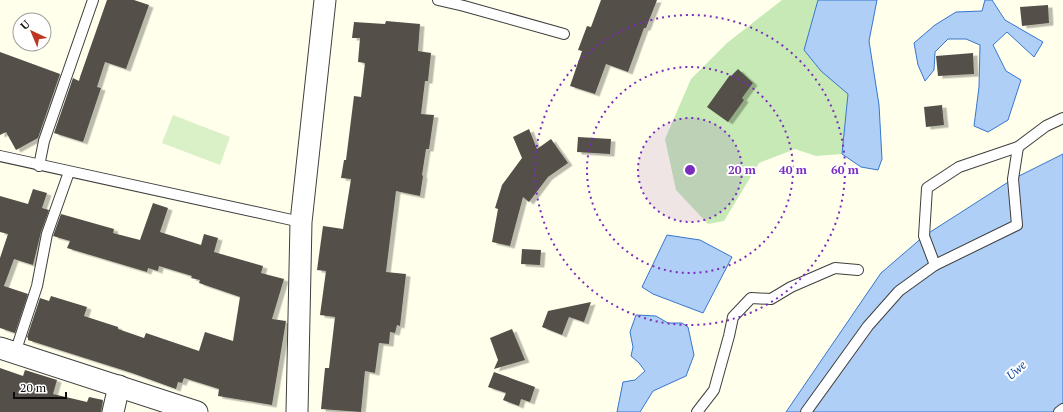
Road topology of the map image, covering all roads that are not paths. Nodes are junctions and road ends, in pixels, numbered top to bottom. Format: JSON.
{"nodes":[{"id":1,"x":93,"y":0,"type":"edge"},
{"id":2,"x":325,"y":0,"type":"edge"},
{"id":3,"x":438,"y":0,"type":"edge"},
{"id":4,"x":564,"y":34,"type":"dead end"},
{"id":5,"x":1063,"y":118,"type":"edge"},
{"id":6,"x":1018,"y":147,"type":"junction"},
{"id":7,"x":0,"y":156,"type":"edge"},
{"id":8,"x":39,"y":166,"type":"junction"},
{"id":9,"x":69,"y":172,"type":"junction"},
{"id":10,"x":301,"y":222,"type":"junction"},
{"id":11,"x":935,"y":265,"type":"junction"},
{"id":12,"x":858,"y":270,"type":"dead end"},
{"id":13,"x":8,"y":350,"type":"edge"},
{"id":14,"x":120,"y":386,"type":"junction"},
{"id":15,"x":1063,"y":409,"type":"edge"},
{"id":16,"x":114,"y":412,"type":"edge"},
{"id":17,"x":197,"y":412,"type":"edge"},
{"id":18,"x":297,"y":412,"type":"edge"},
{"id":19,"x":697,"y":412,"type":"edge"},
{"id":20,"x":806,"y":412,"type":"edge"},
{"id":21,"x":1059,"y":412,"type":"edge"}],
"edges":[{"from":1,"to":8,"type":"lane"},
{"from":2,"to":10,"type":"street"},
{"from":3,"to":4,"type":"lane"},
{"from":5,"to":6,"type":"lane"},
{"from":6,"to":11,"type":"lane"},
{"from":6,"to":11,"type":"lane"},
{"from":7,"to":8,"type":"lane"},
{"from":8,"to":9,"type":"lane"},
{"from":9,"to":10,"type":"lane"},
{"from":9,"to":13,"type":"lane"},
{"from":10,"to":18,"type":"street"},
{"from":11,"to":20,"type":"lane"},
{"from":12,"to":19,"type":"lane"},
{"from":13,"to":14,"type":"street"},
{"from":14,"to":16,"type":"street"},
{"from":14,"to":17,"type":"street"},
{"from":15,"to":21,"type":"lane"}]}
